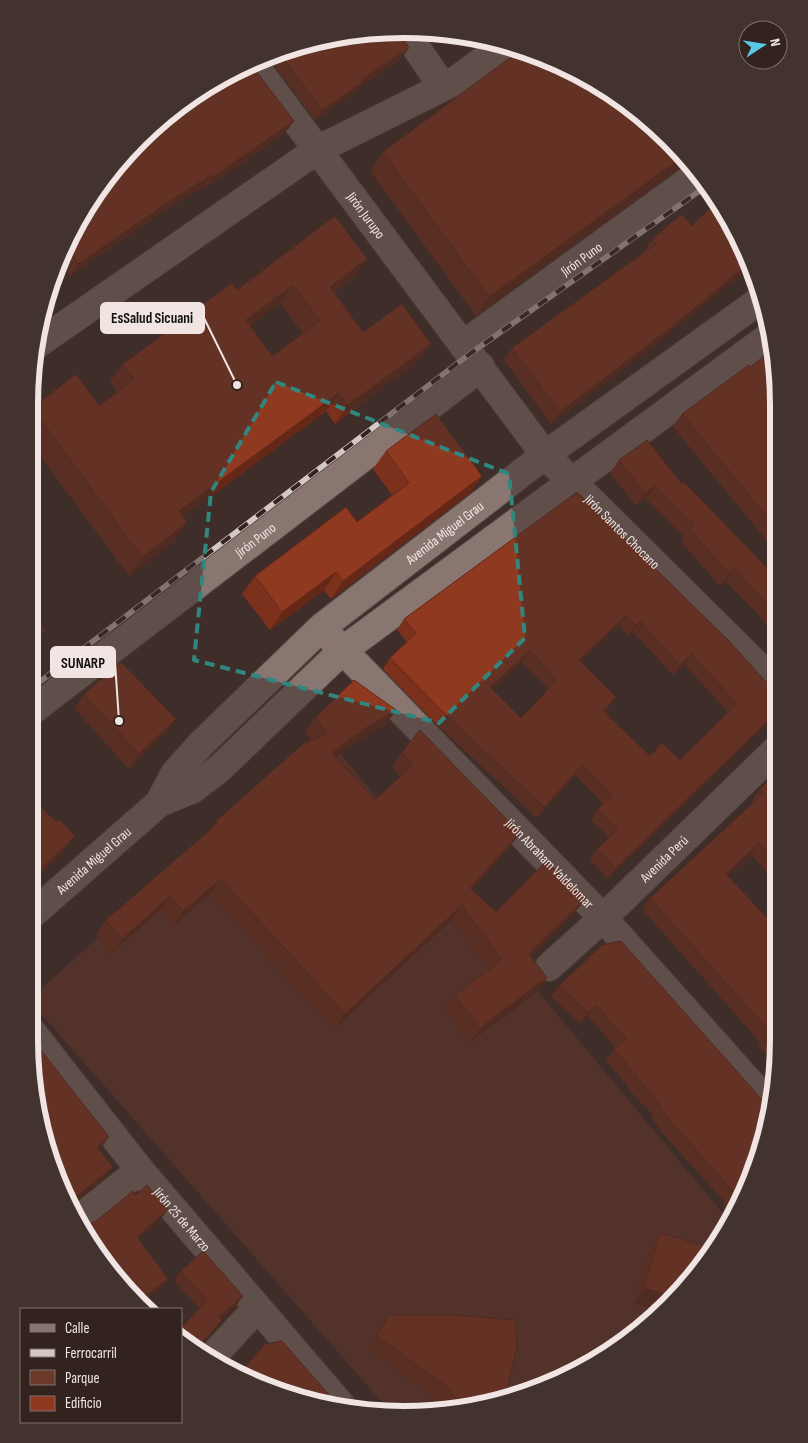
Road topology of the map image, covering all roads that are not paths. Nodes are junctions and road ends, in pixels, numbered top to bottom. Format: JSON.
{"nodes":[{"id":1,"x":409,"y":38,"type":"edge"},
{"id":2,"x":497,"y":50,"type":"edge"},
{"id":3,"x":257,"y":68,"type":"edge"},
{"id":4,"x":443,"y":87,"type":"junction"},
{"id":5,"x":317,"y":150,"type":"junction"},
{"id":6,"x":693,"y":178,"type":"edge"},
{"id":7,"x":756,"y":303,"type":"edge"},
{"id":8,"x":44,"y":340,"type":"edge"},
{"id":9,"x":765,"y":341,"type":"edge"},
{"id":10,"x":464,"y":344,"type":"junction"},
{"id":11,"x":481,"y":367,"type":"junction"},
{"id":12,"x":545,"y":455,"type":"junction"},
{"id":13,"x":572,"y":480,"type":"junction"},
{"id":14,"x":322,"y":627,"type":"junction"},
{"id":15,"x":342,"y":650,"type":"junction"},
{"id":16,"x":770,"y":678,"type":"edge"},
{"id":17,"x":38,"y":706,"type":"edge"},
{"id":18,"x":770,"y":756,"type":"edge"},
{"id":19,"x":159,"y":803,"type":"junction"},
{"id":20,"x":38,"y":909,"type":"edge"},
{"id":21,"x":603,"y":918,"type":"junction"},
{"id":22,"x":549,"y":967,"type":"dead end"},
{"id":23,"x":38,"y":1040,"type":"edge"},
{"id":24,"x":765,"y":1099,"type":"edge"},
{"id":25,"x":140,"y":1170,"type":"junction"},
{"id":26,"x":83,"y":1215,"type":"edge"},
{"id":27,"x":258,"y":1308,"type":"junction"},
{"id":28,"x":216,"y":1353,"type":"edge"},
{"id":29,"x":336,"y":1399,"type":"edge"}],
"edges":[{"from":1,"to":4,"type":"street"},
{"from":2,"to":4,"type":"street"},
{"from":3,"to":5,"type":"street","name":"Jirón Jurupo"},
{"from":4,"to":5,"type":"street"},
{"from":5,"to":8,"type":"street"},
{"from":5,"to":10,"type":"street","name":"Jirón Jurupo"},
{"from":6,"to":10,"type":"street","name":"Jirón Puno"},
{"from":7,"to":12,"type":"street","name":"Avenida Miguel Grau"},
{"from":9,"to":13,"type":"street","name":"Avenida Miguel Grau"},
{"from":10,"to":11,"type":"street","name":"Jirón Jurupo"},
{"from":11,"to":12,"type":"street","name":"Jirón Santos Chocano"},
{"from":11,"to":17,"type":"street","name":"Jirón Puno"},
{"from":12,"to":13,"type":"street","name":"Jirón Santos Chocano"},
{"from":12,"to":14,"type":"street","name":"Avenida Miguel Grau"},
{"from":13,"to":15,"type":"street","name":"Avenida Miguel Grau"},
{"from":13,"to":16,"type":"street","name":"Jirón Santos Chocano"},
{"from":14,"to":15,"type":"street","name":"Jirón Abraham Valdelomar"},
{"from":14,"to":19,"type":"street","name":"Avenida Miguel Grau"},
{"from":15,"to":19,"type":"street","name":"Avenida Miguel Grau"},
{"from":15,"to":21,"type":"street","name":"Jirón Abraham Valdelomar"},
{"from":18,"to":21,"type":"street","name":"Avenida Perú"},
{"from":19,"to":20,"type":"street","name":"Avenida Miguel Grau"},
{"from":21,"to":22,"type":"street","name":"Avenida Perú"},
{"from":21,"to":24,"type":"street","name":"Jirón Abraham Valdelomar"},
{"from":23,"to":25,"type":"street","name":"Jirón 25 de Marzo"},
{"from":25,"to":26,"type":"street"},
{"from":25,"to":27,"type":"street","name":"Jirón 25 de Marzo"},
{"from":27,"to":28,"type":"street"},
{"from":27,"to":29,"type":"street","name":"Jirón 25 de Marzo"}]}
